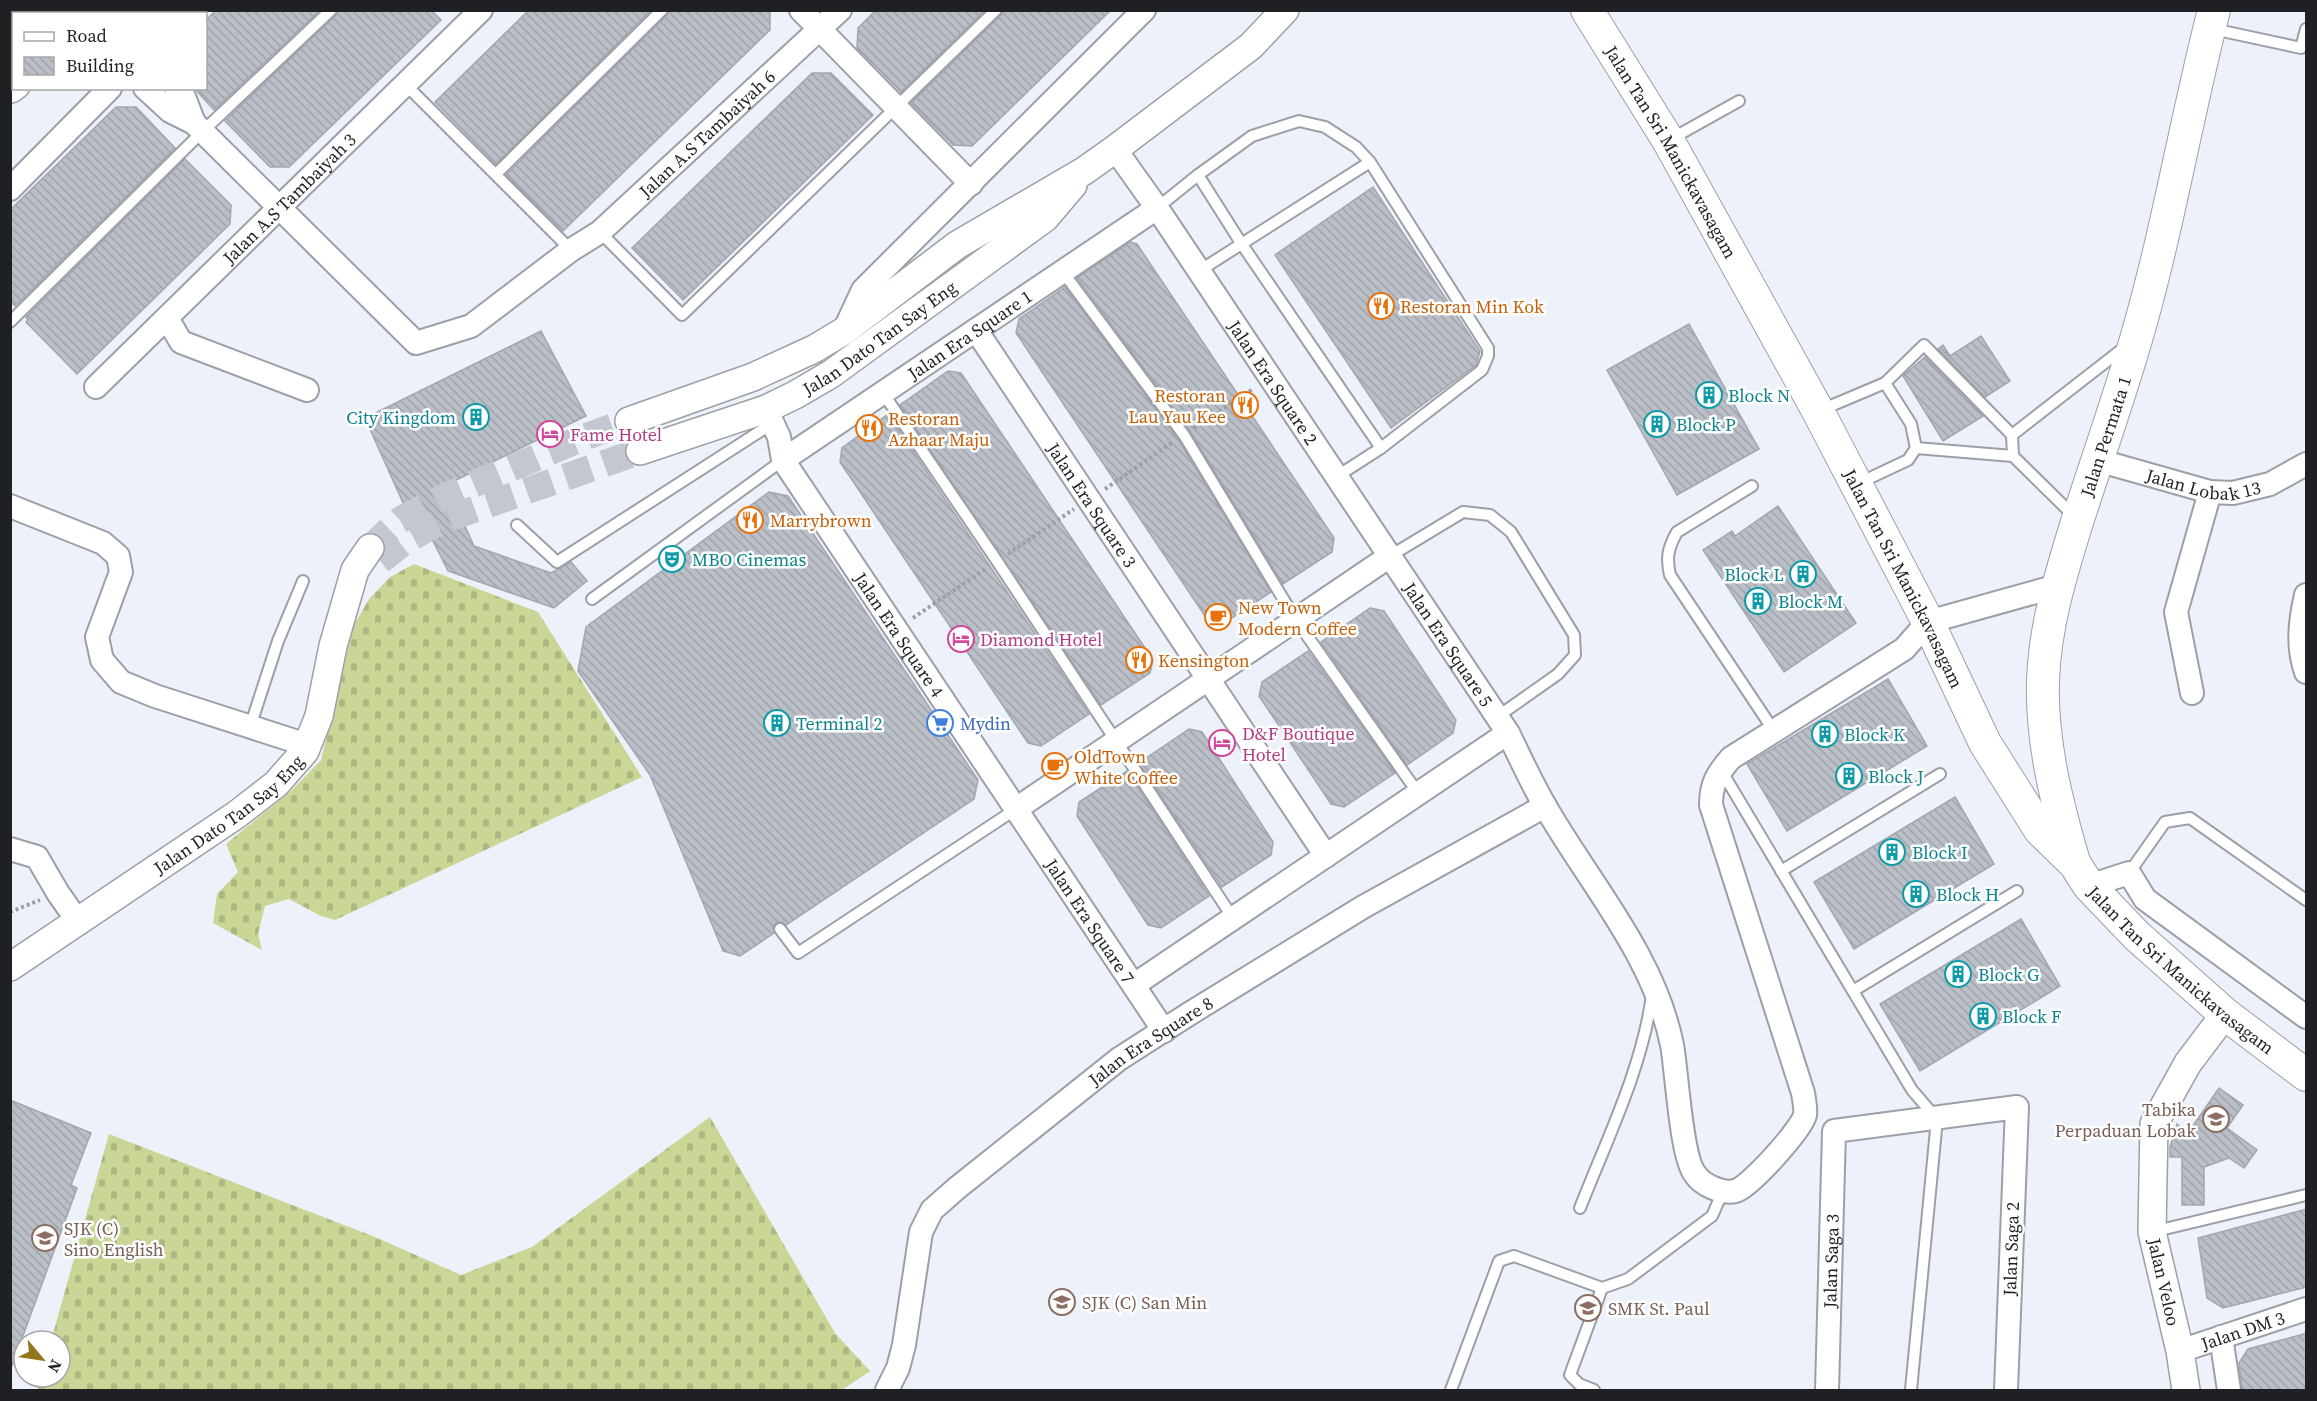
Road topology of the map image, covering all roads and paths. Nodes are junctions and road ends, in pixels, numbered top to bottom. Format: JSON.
{"nodes":[{"id":1,"x":331,"y":10,"type":"edge"},
{"id":2,"x":481,"y":10,"type":"edge"},
{"id":3,"x":662,"y":10,"type":"edge"},
{"id":4,"x":801,"y":10,"type":"edge"},
{"id":5,"x":840,"y":10,"type":"edge"},
{"id":6,"x":996,"y":10,"type":"edge"},
{"id":7,"x":1144,"y":10,"type":"edge"},
{"id":8,"x":1285,"y":10,"type":"edge"},
{"id":9,"x":1596,"y":18,"type":"edge"},
{"id":10,"x":2212,"y":20,"type":"edge"},
{"id":11,"x":2307,"y":29,"type":"edge"},
{"id":12,"x":820,"y":30,"type":"junction"},
{"id":13,"x":405,"y":84,"type":"junction"},
{"id":14,"x":108,"y":90,"type":"edge"},
{"id":15,"x":147,"y":90,"type":"edge"},
{"id":16,"x":178,"y":90,"type":"edge"},
{"id":17,"x":1739,"y":101,"type":"dead end"},
{"id":18,"x":897,"y":109,"type":"junction"},
{"id":19,"x":198,"y":127,"type":"junction"},
{"id":20,"x":1668,"y":141,"type":"junction"},
{"id":21,"x":1115,"y":149,"type":"junction"},
{"id":22,"x":1370,"y":162,"type":"junction"},
{"id":23,"x":1084,"y":171,"type":"junction"},
{"id":24,"x":496,"y":174,"type":"junction"},
{"id":25,"x":1198,"y":175,"type":"junction"},
{"id":26,"x":970,"y":183,"type":"junction"},
{"id":27,"x":10,"y":189,"type":"edge"},
{"id":28,"x":279,"y":208,"type":"junction"},
{"id":29,"x":1157,"y":208,"type":"junction"},
{"id":30,"x":600,"y":232,"type":"junction"},
{"id":31,"x":1241,"y":243,"type":"junction"},
{"id":32,"x":572,"y":250,"type":"junction"},
{"id":33,"x":1199,"y":270,"type":"junction"},
{"id":34,"x":1063,"y":272,"type":"junction"},
{"id":35,"x":167,"y":318,"type":"junction"},
{"id":36,"x":10,"y":322,"type":"edge"},
{"id":37,"x":976,"y":330,"type":"junction"},
{"id":38,"x":844,"y":331,"type":"junction"},
{"id":39,"x":2137,"y":337,"type":"junction"},
{"id":40,"x":1885,"y":383,"type":"junction"},
{"id":41,"x":96,"y":387,"type":"dead end"},
{"id":42,"x":307,"y":390,"type":"dead end"},
{"id":43,"x":882,"y":393,"type":"junction"},
{"id":44,"x":1818,"y":411,"type":"junction"},
{"id":45,"x":769,"y":416,"type":"junction"},
{"id":46,"x":629,"y":421,"type":"tunnel mouth"},
{"id":47,"x":2012,"y":435,"type":"junction"},
{"id":48,"x":1381,"y":448,"type":"junction"},
{"id":49,"x":1916,"y":448,"type":"junction"},
{"id":50,"x":640,"y":451,"type":"tunnel mouth"},
{"id":51,"x":2013,"y":456,"type":"junction"},
{"id":52,"x":783,"y":460,"type":"junction"},
{"id":53,"x":2097,"y":460,"type":"junction"},
{"id":54,"x":2307,"y":464,"type":"edge"},
{"id":55,"x":1336,"y":477,"type":"junction"},
{"id":56,"x":1856,"y":484,"type":"junction"},
{"id":57,"x":1752,"y":486,"type":"dead end"},
{"id":58,"x":2210,"y":492,"type":"junction"},
{"id":59,"x":10,"y":506,"type":"edge"},
{"id":60,"x":2078,"y":520,"type":"junction"},
{"id":61,"x":517,"y":525,"type":"dead end"},
{"id":62,"x":375,"y":554,"type":"tunnel mouth"},
{"id":63,"x":1390,"y":556,"type":"junction"},
{"id":64,"x":303,"y":581,"type":"dead end"},
{"id":65,"x":2057,"y":586,"type":"junction"},
{"id":66,"x":2307,"y":595,"type":"edge"},
{"id":67,"x":592,"y":599,"type":"dead end"},
{"id":68,"x":1296,"y":620,"type":"junction"},
{"id":69,"x":1929,"y":621,"type":"junction"},
{"id":70,"x":2307,"y":672,"type":"edge"},
{"id":71,"x":1208,"y":679,"type":"junction"},
{"id":72,"x":2192,"y":693,"type":"dead end"},
{"id":73,"x":1502,"y":725,"type":"junction"},
{"id":74,"x":250,"y":727,"type":"junction"},
{"id":75,"x":1773,"y":731,"type":"junction"},
{"id":76,"x":1115,"y":742,"type":"junction"},
{"id":77,"x":307,"y":745,"type":"junction"},
{"id":78,"x":1720,"y":770,"type":"junction"},
{"id":79,"x":1940,"y":774,"type":"dead end"},
{"id":80,"x":1418,"y":793,"type":"junction"},
{"id":81,"x":1545,"y":806,"type":"junction"},
{"id":82,"x":1016,"y":809,"type":"junction"},
{"id":83,"x":10,"y":849,"type":"edge"},
{"id":84,"x":1326,"y":856,"type":"junction"},
{"id":85,"x":1781,"y":871,"type":"junction"},
{"id":86,"x":2129,"y":873,"type":"junction"},
{"id":87,"x":2082,"y":875,"type":"junction"},
{"id":88,"x":2017,"y":891,"type":"dead end"},
{"id":89,"x":58,"y":893,"type":"junction"},
{"id":90,"x":2307,"y":900,"type":"edge"},
{"id":91,"x":10,"y":912,"type":"edge"},
{"id":92,"x":1233,"y":918,"type":"junction"},
{"id":93,"x":79,"y":923,"type":"junction"},
{"id":94,"x":780,"y":929,"type":"dead end"},
{"id":95,"x":10,"y":967,"type":"edge"},
{"id":96,"x":1134,"y":986,"type":"junction"},
{"id":97,"x":1653,"y":986,"type":"junction"},
{"id":98,"x":1853,"y":991,"type":"junction"},
{"id":99,"x":2225,"y":1014,"type":"junction"},
{"id":100,"x":2307,"y":1017,"type":"edge"},
{"id":101,"x":1164,"y":1031,"type":"junction"},
{"id":102,"x":2307,"y":1075,"type":"edge"},
{"id":103,"x":1936,"y":1119,"type":"junction"},
{"id":104,"x":1724,"y":1191,"type":"junction"},
{"id":105,"x":2307,"y":1195,"type":"edge"},
{"id":106,"x":1580,"y":1208,"type":"dead end"},
{"id":107,"x":2152,"y":1232,"type":"junction"},
{"id":108,"x":1602,"y":1288,"type":"junction"},
{"id":109,"x":2307,"y":1308,"type":"edge"},
{"id":110,"x":2222,"y":1337,"type":"junction"},
{"id":111,"x":2180,"y":1351,"type":"junction"},
{"id":112,"x":888,"y":1390,"type":"edge"},
{"id":113,"x":1451,"y":1390,"type":"edge"},
{"id":114,"x":1594,"y":1390,"type":"edge"},
{"id":115,"x":1827,"y":1390,"type":"edge"},
{"id":116,"x":1911,"y":1390,"type":"edge"},
{"id":117,"x":2006,"y":1390,"type":"edge"},
{"id":118,"x":2186,"y":1390,"type":"edge"},
{"id":119,"x":2229,"y":1390,"type":"edge"}],
"edges":[{"from":1,"to":19,"type":"lane"},
{"from":2,"to":13,"type":"street","name":"Jalan A.S Tambaiyah 3"},
{"from":3,"to":24,"type":"lane"},
{"from":4,"to":12,"type":"street"},
{"from":5,"to":12,"type":"street","name":"Jalan A.S Tambaiyah 6"},
{"from":6,"to":18,"type":"lane"},
{"from":7,"to":26,"type":"street"},
{"from":8,"to":21,"type":"street","name":"Jalan Dato Tan Say Eng"},
{"from":9,"to":20,"type":"main road","name":"Jalan Tan Sri Manickavasagam"},
{"from":10,"to":11,"type":"lane"},
{"from":10,"to":39,"type":"main road","name":"Jalan Permata 1"},
{"from":12,"to":18,"type":"street"},
{"from":12,"to":30,"type":"street","name":"Jalan A.S Tambaiyah 6"},
{"from":13,"to":24,"type":"lane"},
{"from":13,"to":28,"type":"street","name":"Jalan A.S Tambaiyah 3"},
{"from":14,"to":27,"type":"street"},
{"from":15,"to":19,"type":"street"},
{"from":16,"to":19,"type":"street"},
{"from":17,"to":20,"type":"lane"},
{"from":18,"to":26,"type":"street"},
{"from":18,"to":30,"type":"lane"},
{"from":19,"to":28,"type":"street"},
{"from":19,"to":36,"type":"lane"},
{"from":20,"to":44,"type":"main road","name":"Jalan Tan Sri Manickavasagam"},
{"from":21,"to":23,"type":"street","name":"Jalan Dato Tan Say Eng"},
{"from":21,"to":29,"type":"street","name":"Jalan Era Square 2"},
{"from":22,"to":25,"type":"lane"},
{"from":22,"to":31,"type":"lane"},
{"from":22,"to":48,"type":"lane"},
{"from":23,"to":38,"type":"street","name":"Jalan Dato Tan Say Eng"},
{"from":23,"to":45,"type":"street","name":"Jalan Dato Tan Say Eng"},
{"from":24,"to":32,"type":"lane"},
{"from":25,"to":29,"type":"lane"},
{"from":25,"to":31,"type":"lane"},
{"from":26,"to":38,"type":"street"},
{"from":28,"to":32,"type":"street","name":"Jalan A.S Tambaiyah 6"},
{"from":28,"to":35,"type":"street","name":"Jalan A.S Tambaiyah 3"},
{"from":29,"to":33,"type":"street","name":"Jalan Era Square 2"},
{"from":29,"to":34,"type":"street","name":"Jalan Era Square 1"},
{"from":30,"to":32,"type":"street","name":"Jalan A.S Tambaiyah 6"},
{"from":31,"to":33,"type":"lane"},
{"from":31,"to":48,"type":"lane"},
{"from":33,"to":55,"type":"street","name":"Jalan Era Square 2"},
{"from":34,"to":37,"type":"street","name":"Jalan Era Square 1"},
{"from":34,"to":68,"type":"lane"},
{"from":35,"to":41,"type":"street","name":"Jalan A.S Tambaiyah 3"},
{"from":35,"to":42,"type":"street"},
{"from":37,"to":43,"type":"street","name":"Jalan Era Square 1"},
{"from":37,"to":71,"type":"street","name":"Jalan Era Square 3"},
{"from":38,"to":46,"type":"street","name":"Jalan Dato Tan Say Eng"},
{"from":39,"to":47,"type":"lane"},
{"from":39,"to":53,"type":"main road","name":"Jalan Permata 1"},
{"from":40,"to":44,"type":"lane"},
{"from":40,"to":47,"type":"lane"},
{"from":40,"to":49,"type":"lane"},
{"from":43,"to":52,"type":"street","name":"Jalan Era Square 1"},
{"from":43,"to":76,"type":"lane"},
{"from":44,"to":56,"type":"main road","name":"Jalan Tan Sri Manickavasagam"},
{"from":45,"to":50,"type":"street","name":"Jalan Dato Tan Say Eng"},
{"from":45,"to":52,"type":"street"},
{"from":45,"to":61,"type":"lane"},
{"from":47,"to":51,"type":"lane"},
{"from":48,"to":55,"type":"lane"},
{"from":49,"to":51,"type":"lane"},
{"from":49,"to":56,"type":"lane"},
{"from":51,"to":60,"type":"lane"},
{"from":52,"to":67,"type":"lane"},
{"from":52,"to":82,"type":"street","name":"Jalan Era Square 4"},
{"from":53,"to":58,"type":"street","name":"Jalan Lobak 13"},
{"from":53,"to":60,"type":"main road","name":"Jalan Permata 1"},
{"from":54,"to":58,"type":"street","name":"Jalan Lobak 13"},
{"from":55,"to":63,"type":"street","name":"Jalan Era Square 2"},
{"from":56,"to":69,"type":"main road","name":"Jalan Tan Sri Manickavasagam"},
{"from":57,"to":75,"type":"lane"},
{"from":58,"to":72,"type":"street"},
{"from":59,"to":74,"type":"street"},
{"from":60,"to":65,"type":"main road","name":"Jalan Permata 1"},
{"from":62,"to":77,"type":"street","name":"Jalan Dato Tan Say Eng"},
{"from":63,"to":68,"type":"street"},
{"from":63,"to":73,"type":"street","name":"Jalan Era Square 5"},
{"from":63,"to":73,"type":"lane"},
{"from":64,"to":74,"type":"lane"},
{"from":65,"to":69,"type":"street"},
{"from":65,"to":87,"type":"main road","name":"Jalan Permata 1"},
{"from":66,"to":70,"type":"street"},
{"from":68,"to":71,"type":"street"},
{"from":68,"to":80,"type":"lane"},
{"from":69,"to":75,"type":"street"},
{"from":69,"to":87,"type":"main road","name":"Jalan Tan Sri Manickavasagam"},
{"from":71,"to":76,"type":"street"},
{"from":71,"to":84,"type":"street","name":"Jalan Era Square 3"},
{"from":73,"to":80,"type":"street"},
{"from":73,"to":81,"type":"street","name":"Jalan Era Square 5"},
{"from":74,"to":77,"type":"street"},
{"from":75,"to":78,"type":"street"},
{"from":76,"to":82,"type":"street"},
{"from":76,"to":92,"type":"lane"},
{"from":77,"to":93,"type":"street","name":"Jalan Dato Tan Say Eng"},
{"from":78,"to":85,"type":"lane"},
{"from":78,"to":104,"type":"street"},
{"from":79,"to":85,"type":"lane"},
{"from":80,"to":84,"type":"street"},
{"from":81,"to":97,"type":"street","name":"Jalan Era Square 5"},
{"from":81,"to":101,"type":"street","name":"Jalan Era Square 8"},
{"from":82,"to":94,"type":"lane"},
{"from":82,"to":96,"type":"street","name":"Jalan Era Square 7"},
{"from":83,"to":89,"type":"street"},
{"from":84,"to":92,"type":"street"},
{"from":85,"to":98,"type":"lane"},
{"from":86,"to":87,"type":"street"},
{"from":86,"to":90,"type":"lane"},
{"from":86,"to":100,"type":"street"},
{"from":87,"to":99,"type":"main road","name":"Jalan Tan Sri Manickavasagam"},
{"from":88,"to":98,"type":"lane"},
{"from":89,"to":91,"type":"path"},
{"from":89,"to":93,"type":"street"},
{"from":92,"to":96,"type":"street"},
{"from":93,"to":95,"type":"street","name":"Jalan Dato Tan Say Eng"},
{"from":96,"to":101,"type":"street","name":"Jalan Era Square 7"},
{"from":97,"to":104,"type":"street","name":"Jalan Era Square 5"},
{"from":97,"to":106,"type":"lane"},
{"from":98,"to":103,"type":"lane"},
{"from":99,"to":102,"type":"main road","name":"Jalan Tan Sri Manickavasagam"},
{"from":99,"to":107,"type":"street","name":"Jalan Veloo"},
{"from":101,"to":112,"type":"street","name":"Jalan Era Square 8"},
{"from":103,"to":115,"type":"street","name":"Jalan Saga 3"},
{"from":103,"to":116,"type":"lane"},
{"from":103,"to":117,"type":"street","name":"Jalan Saga 2"},
{"from":104,"to":108,"type":"lane"},
{"from":105,"to":107,"type":"lane"},
{"from":107,"to":111,"type":"street","name":"Jalan Veloo"},
{"from":108,"to":113,"type":"lane"},
{"from":108,"to":114,"type":"lane"},
{"from":109,"to":110,"type":"street","name":"Jalan DM 3"},
{"from":110,"to":111,"type":"street","name":"Jalan DM 3"},
{"from":110,"to":119,"type":"street"},
{"from":111,"to":118,"type":"street","name":"Jalan Veloo"}]}
